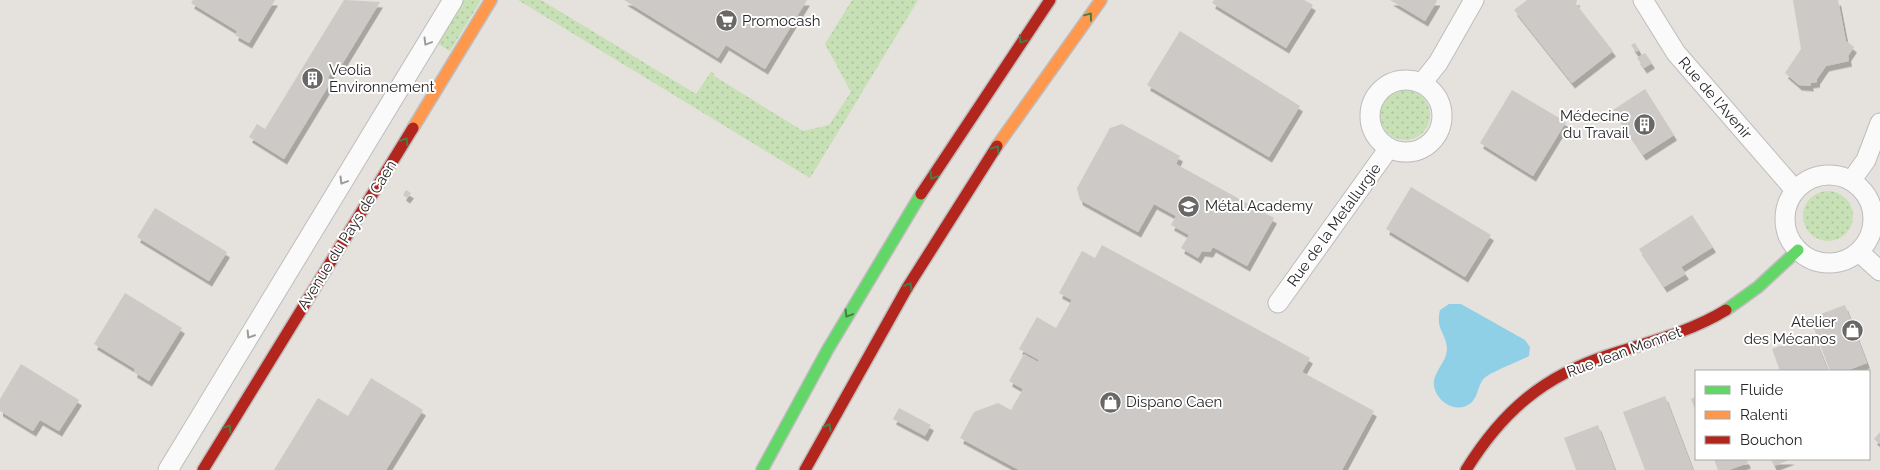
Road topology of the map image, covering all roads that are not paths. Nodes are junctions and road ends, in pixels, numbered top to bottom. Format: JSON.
{"nodes":[{"id":1,"x":452,"y":0,"type":"edge"},
{"id":2,"x":490,"y":0,"type":"edge"},
{"id":3,"x":1050,"y":0,"type":"edge"},
{"id":4,"x":1100,"y":0,"type":"edge"},
{"id":5,"x":1474,"y":0,"type":"edge"},
{"id":6,"x":1643,"y":0,"type":"edge"},
{"id":7,"x":1422,"y":83,"type":"junction"},
{"id":8,"x":1880,"y":123,"type":"edge"},
{"id":9,"x":1389,"y":148,"type":"junction"},
{"id":10,"x":1851,"y":181,"type":"junction"},
{"id":11,"x":1796,"y":190,"type":"junction"},
{"id":12,"x":1798,"y":250,"type":"junction"},
{"id":13,"x":1859,"y":252,"type":"junction"},
{"id":14,"x":1880,"y":271,"type":"edge"},
{"id":15,"x":1278,"y":303,"type":"dead end"},
{"id":16,"x":269,"y":304,"type":"junction"},
{"id":17,"x":295,"y":319,"type":"junction"},
{"id":18,"x":168,"y":470,"type":"edge"},
{"id":19,"x":203,"y":470,"type":"edge"},
{"id":20,"x":762,"y":470,"type":"edge"},
{"id":21,"x":805,"y":470,"type":"edge"},
{"id":22,"x":1466,"y":470,"type":"edge"}],
"edges":[{"from":1,"to":16,"type":"street","name":"Avenue du Pays de Caen","one_way":true},
{"from":17,"to":2,"type":"main road","name":"Avenue du Pays de Caen","one_way":true},
{"from":3,"to":20,"type":"main road","one_way":true},
{"from":21,"to":4,"type":"main road","one_way":true},
{"from":5,"to":7,"type":"street"},
{"from":6,"to":11,"type":"street","name":"Rue de l'Avenir"},
{"from":7,"to":9,"type":"street"},
{"from":7,"to":9,"type":"street"},
{"from":8,"to":10,"type":"street"},
{"from":9,"to":15,"type":"street","name":"Rue de la Metallurgie"},
{"from":10,"to":11,"type":"street"},
{"from":10,"to":13,"type":"street"},
{"from":11,"to":12,"type":"street"},
{"from":12,"to":13,"type":"street"},
{"from":12,"to":22,"type":"main road","name":"Rue Jean Monnet"},
{"from":13,"to":14,"type":"street"},
{"from":16,"to":17,"type":"street"},
{"from":16,"to":18,"type":"street","name":"Avenue du Pays de Caen","one_way":true},
{"from":19,"to":17,"type":"main road","name":"Avenue du Pays de Caen","one_way":true}]}
